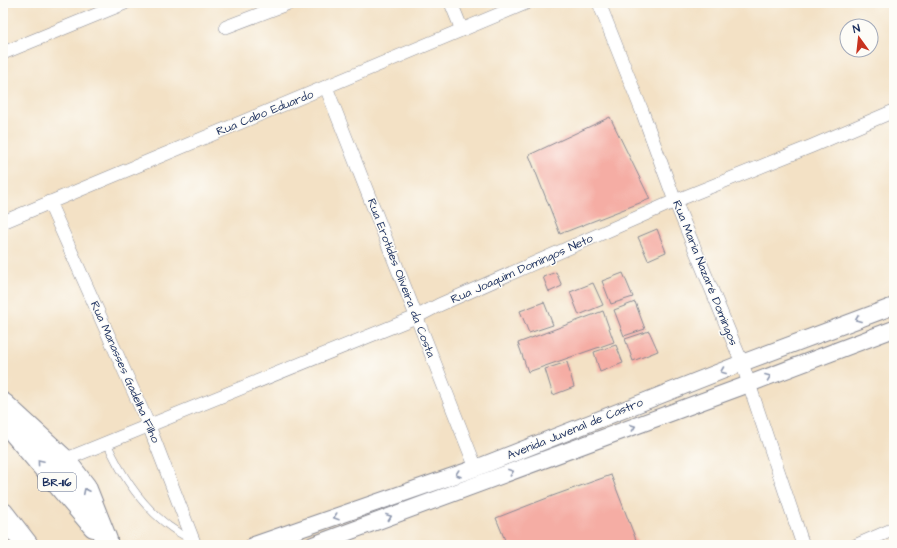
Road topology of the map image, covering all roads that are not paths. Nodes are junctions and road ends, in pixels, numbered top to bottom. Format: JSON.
{"nodes":[{"id":1,"x":125,"y":3,"type":"edge"},
{"id":2,"x":289,"y":3,"type":"edge"},
{"id":3,"x":451,"y":3,"type":"edge"},
{"id":4,"x":526,"y":3,"type":"edge"},
{"id":5,"x":599,"y":3,"type":"edge"},
{"id":6,"x":226,"y":28,"type":"dead end"},
{"id":7,"x":462,"y":30,"type":"junction"},
{"id":8,"x":3,"y":53,"type":"edge"},
{"id":9,"x":326,"y":87,"type":"junction"},
{"id":10,"x":894,"y":111,"type":"edge"},
{"id":11,"x":675,"y":201,"type":"junction"},
{"id":12,"x":49,"y":202,"type":"junction"},
{"id":13,"x":3,"y":222,"type":"edge"},
{"id":14,"x":894,"y":306,"type":"edge"},
{"id":15,"x":416,"y":317,"type":"junction"},
{"id":16,"x":894,"y":329,"type":"edge"},
{"id":17,"x":742,"y":363,"type":"junction"},
{"id":18,"x":749,"y":384,"type":"junction"},
{"id":19,"x":3,"y":404,"type":"edge"},
{"id":20,"x":3,"y":418,"type":"edge"},
{"id":21,"x":149,"y":426,"type":"junction"},
{"id":22,"x":107,"y":443,"type":"junction"},
{"id":23,"x":64,"y":460,"type":"junction"},
{"id":24,"x":476,"y":468,"type":"junction"},
{"id":25,"x":3,"y":514,"type":"edge"},
{"id":26,"x":894,"y":529,"type":"edge"},
{"id":27,"x":108,"y":542,"type":"edge"},
{"id":28,"x":195,"y":543,"type":"edge"},
{"id":29,"x":27,"y":545,"type":"edge"},
{"id":30,"x":254,"y":545,"type":"edge"},
{"id":31,"x":313,"y":545,"type":"edge"},
{"id":32,"x":803,"y":545,"type":"edge"},
{"id":33,"x":857,"y":545,"type":"edge"}],
"edges":[{"from":1,"to":8,"type":"street"},
{"from":2,"to":6,"type":"street"},
{"from":3,"to":7,"type":"street"},
{"from":4,"to":7,"type":"street","name":"Rua Cabo Eduardo"},
{"from":5,"to":11,"type":"street","name":"Rua Maria Nazaré Domingos"},
{"from":7,"to":9,"type":"street","name":"Rua Cabo Eduardo"},
{"from":9,"to":12,"type":"street","name":"Rua Cabo Eduardo"},
{"from":9,"to":15,"type":"street","name":"Rua Erotídes Oliveira da Costa"},
{"from":10,"to":11,"type":"street","name":"Rua Joaquim Domingos Neto"},
{"from":11,"to":15,"type":"street","name":"Rua Joaquim Domingos Neto"},
{"from":11,"to":17,"type":"street","name":"Rua Maria Nazaré Domingos"},
{"from":12,"to":13,"type":"street","name":"Rua Cabo Eduardo"},
{"from":12,"to":21,"type":"street","name":"Rua Manasses Gadelha Filho"},
{"from":14,"to":17,"type":"street","name":"Avenida Juvenal de Castro","one_way":true},
{"from":15,"to":21,"type":"street","name":"Rua Joaquim Domingos Neto"},
{"from":15,"to":24,"type":"street","name":"Rua Erotídes Oliveira da Costa"},
{"from":18,"to":16,"type":"street","name":"Avenida Juvenal de Castro","one_way":true},
{"from":17,"to":18,"type":"street","name":"Rua Maria Nazaré Domingos"},
{"from":17,"to":24,"type":"street","name":"Avenida Juvenal de Castro","one_way":true},
{"from":31,"to":18,"type":"street","name":"Avenida Juvenal de Castro","one_way":true},
{"from":18,"to":32,"type":"street","name":"Rua Maria Nazaré Domingos"},
{"from":19,"to":23,"type":"highway"},
{"from":27,"to":20,"type":"highway","number":"BR-116","one_way":true},
{"from":21,"to":22,"type":"street","name":"Rua Joaquim Domingos Neto"},
{"from":21,"to":28,"type":"street","name":"Rua Manasses Gadelha Filho"},
{"from":22,"to":23,"type":"street","name":"Rua Joaquim Domingos Neto"},
{"from":22,"to":28,"type":"lane"},
{"from":27,"to":23,"type":"highway","one_way":true},
{"from":24,"to":30,"type":"street","name":"Avenida Juvenal de Castro","one_way":true},
{"from":25,"to":29,"type":"highway"},
{"from":26,"to":33,"type":"street"}]}
